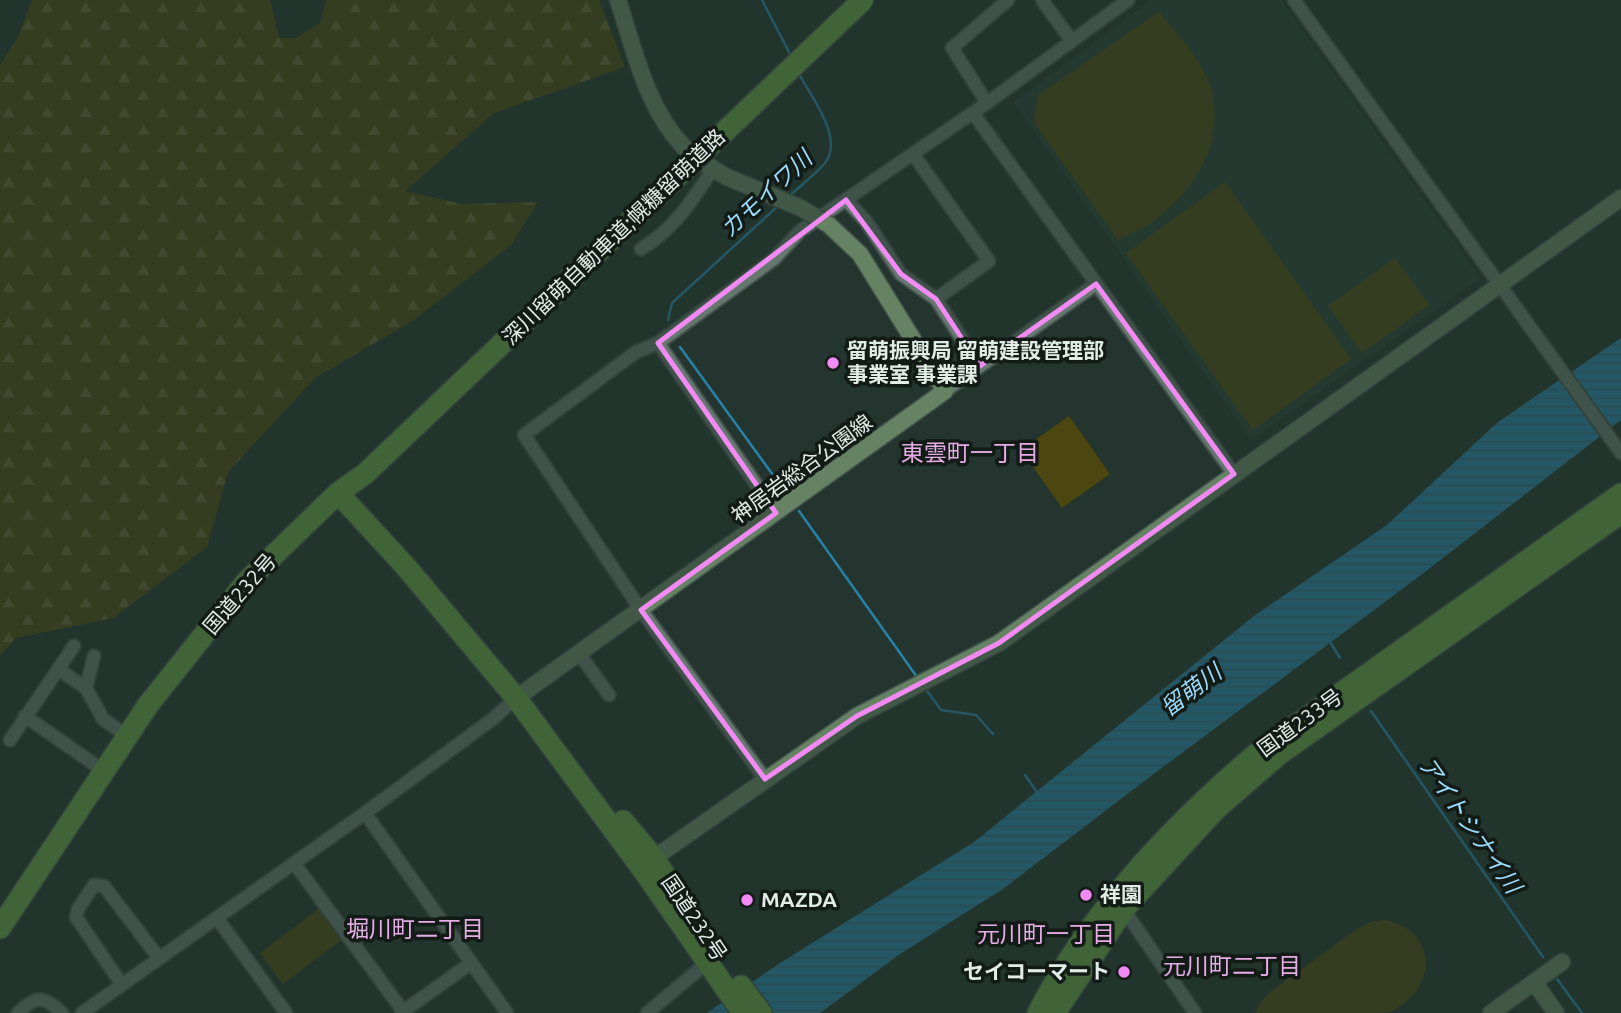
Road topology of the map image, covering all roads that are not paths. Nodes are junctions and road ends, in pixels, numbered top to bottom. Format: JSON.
{"nodes":[{"id":1,"x":618,"y":0,"type":"edge"},
{"id":2,"x":852,"y":0,"type":"edge"},
{"id":3,"x":863,"y":0,"type":"edge"},
{"id":4,"x":1008,"y":0,"type":"edge"},
{"id":5,"x":1042,"y":0,"type":"edge"},
{"id":6,"x":1128,"y":0,"type":"edge"},
{"id":7,"x":1294,"y":0,"type":"edge"},
{"id":8,"x":1071,"y":40,"type":"junction"},
{"id":9,"x":987,"y":103,"type":"junction"},
{"id":10,"x":973,"y":113,"type":"junction"},
{"id":11,"x":913,"y":154,"type":"junction"},
{"id":12,"x":675,"y":173,"type":"junction"},
{"id":13,"x":720,"y":173,"type":"junction"},
{"id":14,"x":1621,"y":198,"type":"edge"},
{"id":15,"x":846,"y":200,"type":"junction"},
{"id":16,"x":641,"y":249,"type":"dead end"},
{"id":17,"x":1096,"y":284,"type":"junction"},
{"id":18,"x":1500,"y":284,"type":"junction"},
{"id":19,"x":936,"y":299,"type":"junction"},
{"id":20,"x":658,"y":343,"type":"junction"},
{"id":21,"x":980,"y":366,"type":"junction"},
{"id":22,"x":945,"y":391,"type":"junction"},
{"id":23,"x":1621,"y":453,"type":"edge"},
{"id":24,"x":1234,"y":474,"type":"junction"},
{"id":25,"x":338,"y":493,"type":"junction"},
{"id":26,"x":1621,"y":494,"type":"edge"},
{"id":27,"x":776,"y":513,"type":"junction"},
{"id":28,"x":1621,"y":513,"type":"edge"},
{"id":29,"x":641,"y":610,"type":"junction"},
{"id":30,"x":74,"y":646,"type":"dead end"},
{"id":31,"x":580,"y":655,"type":"junction"},
{"id":32,"x":94,"y":656,"type":"dead end"},
{"id":33,"x":58,"y":669,"type":"junction"},
{"id":34,"x":86,"y":688,"type":"junction"},
{"id":35,"x":609,"y":695,"type":"dead end"},
{"id":36,"x":516,"y":698,"type":"junction"},
{"id":37,"x":25,"y":716,"type":"junction"},
{"id":38,"x":127,"y":736,"type":"junction"},
{"id":39,"x":10,"y":740,"type":"dead end"},
{"id":40,"x":104,"y":771,"type":"junction"},
{"id":41,"x":765,"y":779,"type":"junction"},
{"id":42,"x":365,"y":813,"type":"junction"},
{"id":43,"x":294,"y":863,"type":"junction"},
{"id":44,"x":648,"y":863,"type":"junction"},
{"id":45,"x":1119,"y":904,"type":"junction"},
{"id":46,"x":217,"y":918,"type":"junction"},
{"id":47,"x":0,"y":928,"type":"edge"},
{"id":48,"x":159,"y":958,"type":"junction"},
{"id":49,"x":1562,"y":962,"type":"dead end"},
{"id":50,"x":471,"y":963,"type":"junction"},
{"id":51,"x":717,"y":969,"type":"junction"},
{"id":52,"x":1534,"y":982,"type":"junction"},
{"id":53,"x":122,"y":985,"type":"junction"},
{"id":54,"x":402,"y":1012,"type":"edge"},
{"id":55,"x":18,"y":1013,"type":"edge"},
{"id":56,"x":62,"y":1013,"type":"edge"},
{"id":57,"x":82,"y":1013,"type":"edge"},
{"id":58,"x":286,"y":1013,"type":"edge"},
{"id":59,"x":507,"y":1013,"type":"edge"},
{"id":60,"x":647,"y":1013,"type":"edge"},
{"id":61,"x":743,"y":1013,"type":"edge"},
{"id":62,"x":761,"y":1013,"type":"edge"},
{"id":63,"x":1038,"y":1013,"type":"edge"},
{"id":64,"x":1055,"y":1013,"type":"edge"},
{"id":65,"x":1195,"y":1013,"type":"edge"},
{"id":66,"x":1491,"y":1013,"type":"edge"},
{"id":67,"x":1556,"y":1013,"type":"edge"}],
"edges":[{"from":1,"to":13,"type":"street"},
{"from":2,"to":12,"type":"highway","name":"深川留萌自動車道;幌糠留萌道路"},
{"from":3,"to":12,"type":"highway","name":"深川留萌自動車道;幌糠留萌道路","bridge":true},
{"from":4,"to":9,"type":"street"},
{"from":5,"to":8,"type":"street"},
{"from":6,"to":8,"type":"street"},
{"from":7,"to":18,"type":"street"},
{"from":8,"to":9,"type":"street"},
{"from":9,"to":10,"type":"street"},
{"from":10,"to":11,"type":"street"},
{"from":10,"to":17,"type":"street"},
{"from":11,"to":15,"type":"street"},
{"from":11,"to":19,"type":"street"},
{"from":12,"to":25,"type":"highway","name":"深川留萌自動車道;幌糠留萌道路"},
{"from":13,"to":16,"type":"street"},
{"from":13,"to":22,"type":"street","bridge":true},
{"from":14,"to":18,"type":"street"},
{"from":15,"to":19,"type":"street"},
{"from":15,"to":20,"type":"street"},
{"from":17,"to":21,"type":"street"},
{"from":17,"to":24,"type":"street"},
{"from":18,"to":23,"type":"street"},
{"from":18,"to":24,"type":"street"},
{"from":19,"to":21,"type":"street"},
{"from":20,"to":27,"type":"street"},
{"from":20,"to":29,"type":"street"},
{"from":21,"to":22,"type":"street"},
{"from":22,"to":27,"type":"street","name":"神居岩総合公園線"},
{"from":24,"to":41,"type":"street"},
{"from":25,"to":36,"type":"highway","name":"国道232号"},
{"from":25,"to":38,"type":"highway","name":"国道232号"},
{"from":26,"to":45,"type":"highway","name":"国道233号"},
{"from":27,"to":29,"type":"street","name":"神居岩総合公園線"},
{"from":28,"to":45,"type":"highway","name":"国道233号"},
{"from":29,"to":31,"type":"street","name":"神居岩総合公園線"},
{"from":29,"to":41,"type":"street"},
{"from":30,"to":33,"type":"street"},
{"from":31,"to":35,"type":"street"},
{"from":31,"to":36,"type":"street","name":"神居岩総合公園線"},
{"from":32,"to":34,"type":"street"},
{"from":33,"to":34,"type":"street"},
{"from":33,"to":37,"type":"street"},
{"from":34,"to":38,"type":"street"},
{"from":36,"to":42,"type":"street"},
{"from":36,"to":44,"type":"highway","name":"国道232号"},
{"from":37,"to":39,"type":"street"},
{"from":37,"to":40,"type":"street"},
{"from":38,"to":40,"type":"highway","name":"国道232号"},
{"from":40,"to":47,"type":"highway","name":"国道232号"},
{"from":41,"to":44,"type":"street"},
{"from":42,"to":43,"type":"street"},
{"from":42,"to":50,"type":"street"},
{"from":43,"to":46,"type":"street"},
{"from":43,"to":54,"type":"street"},
{"from":44,"to":51,"type":"highway","name":"国道232号"},
{"from":45,"to":63,"type":"highway","name":"国道233号"},
{"from":45,"to":64,"type":"highway","name":"国道233号"},
{"from":45,"to":65,"type":"street"},
{"from":46,"to":48,"type":"street"},
{"from":46,"to":58,"type":"street"},
{"from":48,"to":53,"type":"street"},
{"from":48,"to":53,"type":"street"},
{"from":49,"to":52,"type":"street"},
{"from":50,"to":54,"type":"street"},
{"from":50,"to":59,"type":"street"},
{"from":51,"to":60,"type":"street"},
{"from":51,"to":61,"type":"highway","name":"国道232号"},
{"from":51,"to":62,"type":"highway","name":"国道232号"},
{"from":52,"to":66,"type":"street"},
{"from":52,"to":67,"type":"street"},
{"from":53,"to":57,"type":"street"},
{"from":55,"to":56,"type":"street"}]}
